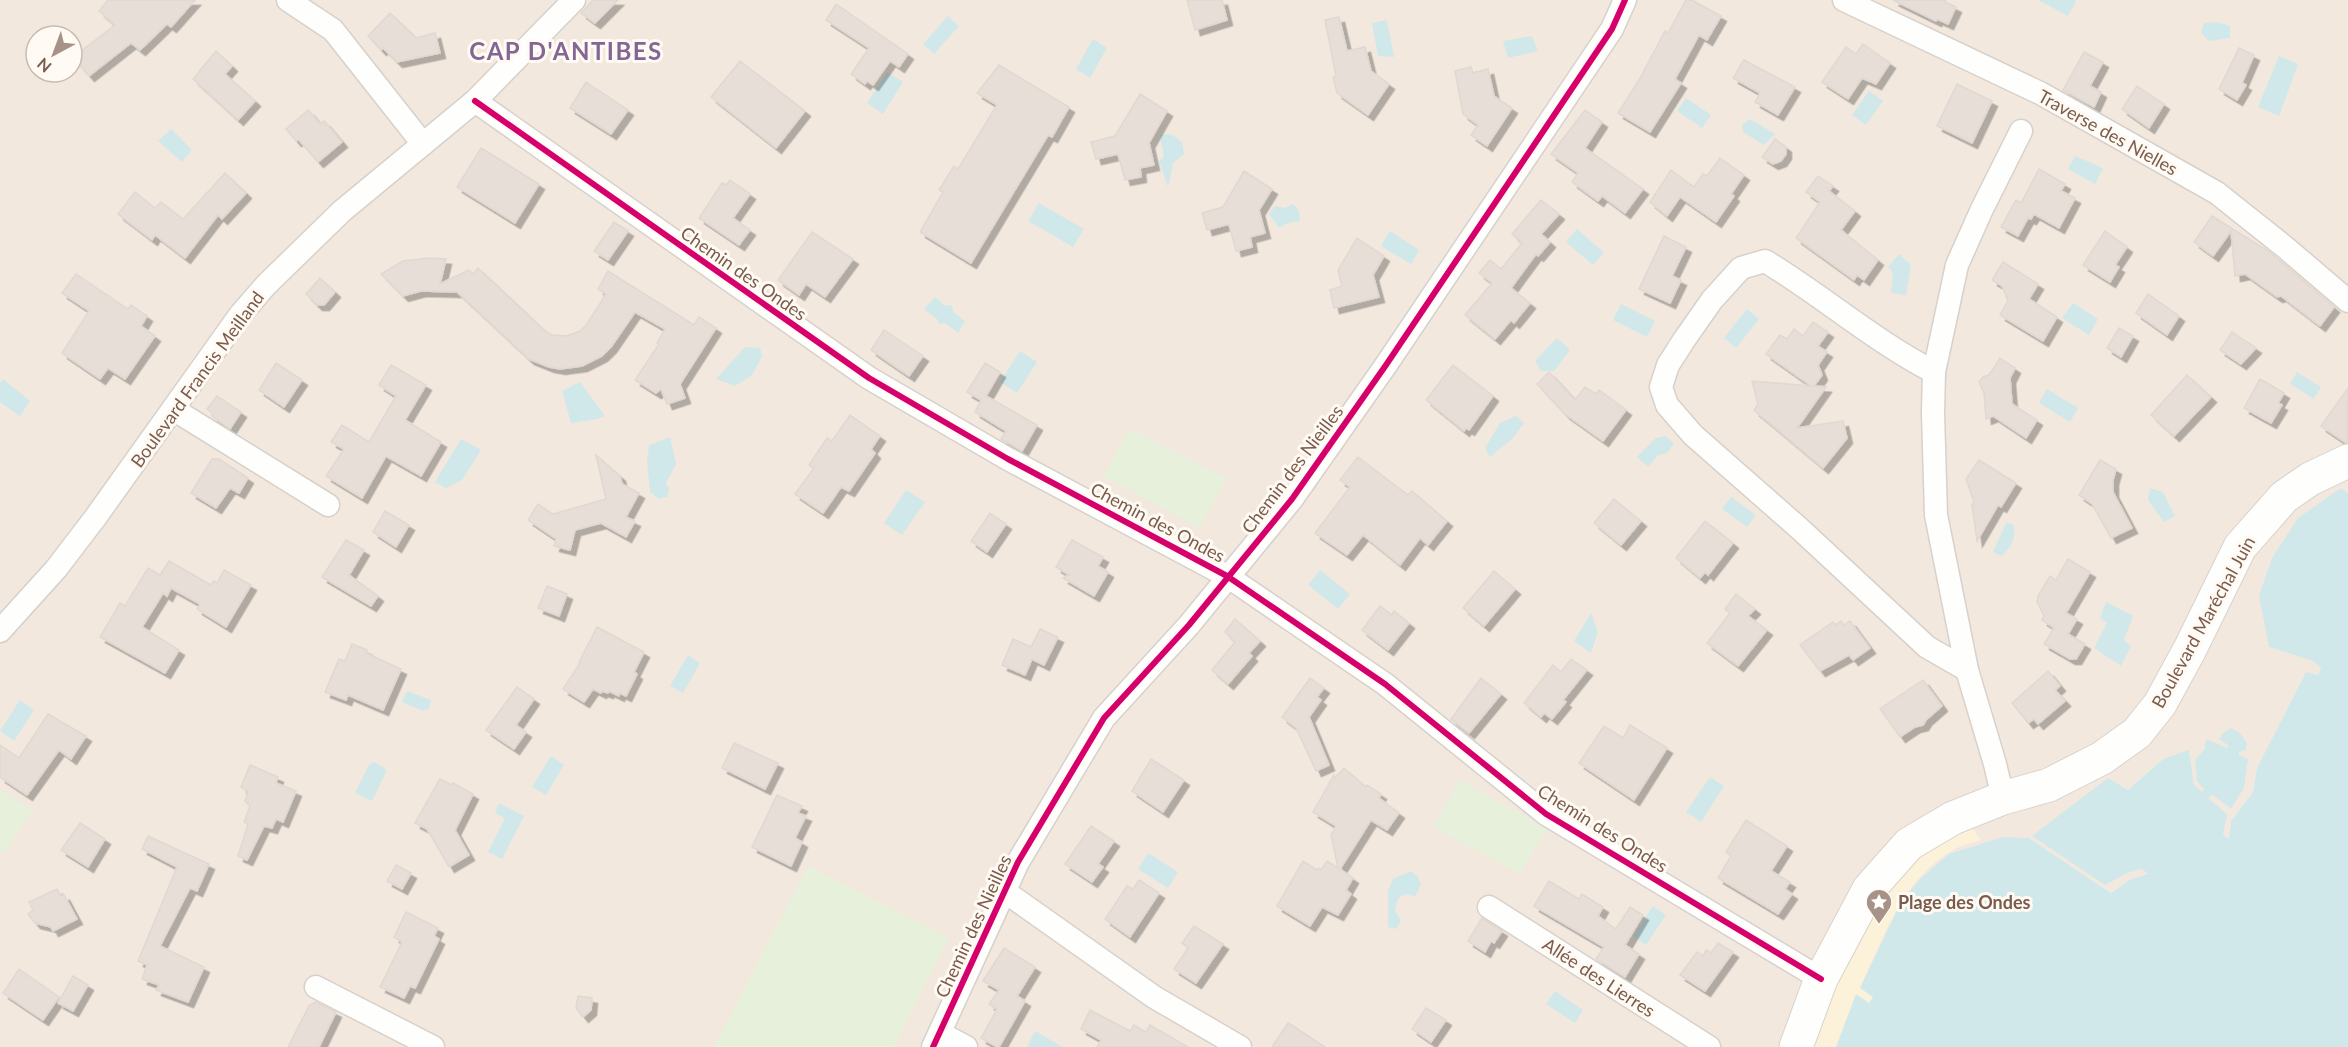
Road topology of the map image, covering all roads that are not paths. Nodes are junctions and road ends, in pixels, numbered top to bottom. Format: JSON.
{"nodes":[{"id":1,"x":288,"y":0,"type":"edge"},
{"id":2,"x":574,"y":0,"type":"edge"},
{"id":3,"x":1625,"y":0,"type":"edge"},
{"id":4,"x":1844,"y":0,"type":"edge"},
{"id":5,"x":475,"y":101,"type":"junction"},
{"id":6,"x":2021,"y":131,"type":"dead end"},
{"id":7,"x":423,"y":144,"type":"junction"},
{"id":8,"x":2348,"y":301,"type":"edge"},
{"id":9,"x":1934,"y":372,"type":"junction"},
{"id":10,"x":173,"y":409,"type":"junction"},
{"id":11,"x":2348,"y":461,"type":"edge"},
{"id":12,"x":328,"y":505,"type":"dead end"},
{"id":13,"x":1227,"y":576,"type":"junction"},
{"id":14,"x":0,"y":631,"type":"edge"},
{"id":15,"x":1967,"y":670,"type":"junction"},
{"id":16,"x":2003,"y":798,"type":"junction"},
{"id":17,"x":1004,"y":891,"type":"junction"},
{"id":18,"x":1489,"y":907,"type":"dead end"},
{"id":19,"x":1821,"y":979,"type":"junction"},
{"id":20,"x":316,"y":987,"type":"dead end"},
{"id":21,"x":937,"y":1040,"type":"edge"},
{"id":22,"x":433,"y":1047,"type":"edge"},
{"id":23,"x":966,"y":1047,"type":"edge"},
{"id":24,"x":1240,"y":1047,"type":"edge"},
{"id":25,"x":1709,"y":1047,"type":"edge"},
{"id":26,"x":1796,"y":1047,"type":"edge"}],
"edges":[{"from":1,"to":7,"type":"street"},
{"from":2,"to":5,"type":"street","name":"Boulevard Francis Meilland"},
{"from":3,"to":13,"type":"street","name":"Chemin des Nieilles"},
{"from":4,"to":8,"type":"street","name":"Traverse des Nielles"},
{"from":5,"to":7,"type":"street","name":"Boulevard Francis Meilland"},
{"from":5,"to":13,"type":"street","name":"Chemin des Ondes"},
{"from":6,"to":9,"type":"street"},
{"from":7,"to":10,"type":"street","name":"Boulevard Francis Meilland"},
{"from":9,"to":15,"type":"street"},
{"from":9,"to":15,"type":"street"},
{"from":10,"to":12,"type":"street"},
{"from":10,"to":14,"type":"street","name":"Boulevard Francis Meilland"},
{"from":11,"to":16,"type":"street","name":"Boulevard Maréchal Juin"},
{"from":13,"to":17,"type":"street","name":"Chemin des Nieilles"},
{"from":13,"to":19,"type":"street","name":"Chemin des Ondes"},
{"from":15,"to":16,"type":"street"},
{"from":16,"to":19,"type":"street","name":"Boulevard Maréchal Juin"},
{"from":17,"to":21,"type":"street","name":"Chemin des Nieilles"},
{"from":17,"to":24,"type":"street"},
{"from":18,"to":25,"type":"street","name":"Allée des Lierres"},
{"from":19,"to":26,"type":"street","name":"Boulevard Maréchal Juin"},
{"from":20,"to":22,"type":"street"},
{"from":21,"to":23,"type":"street"}]}
